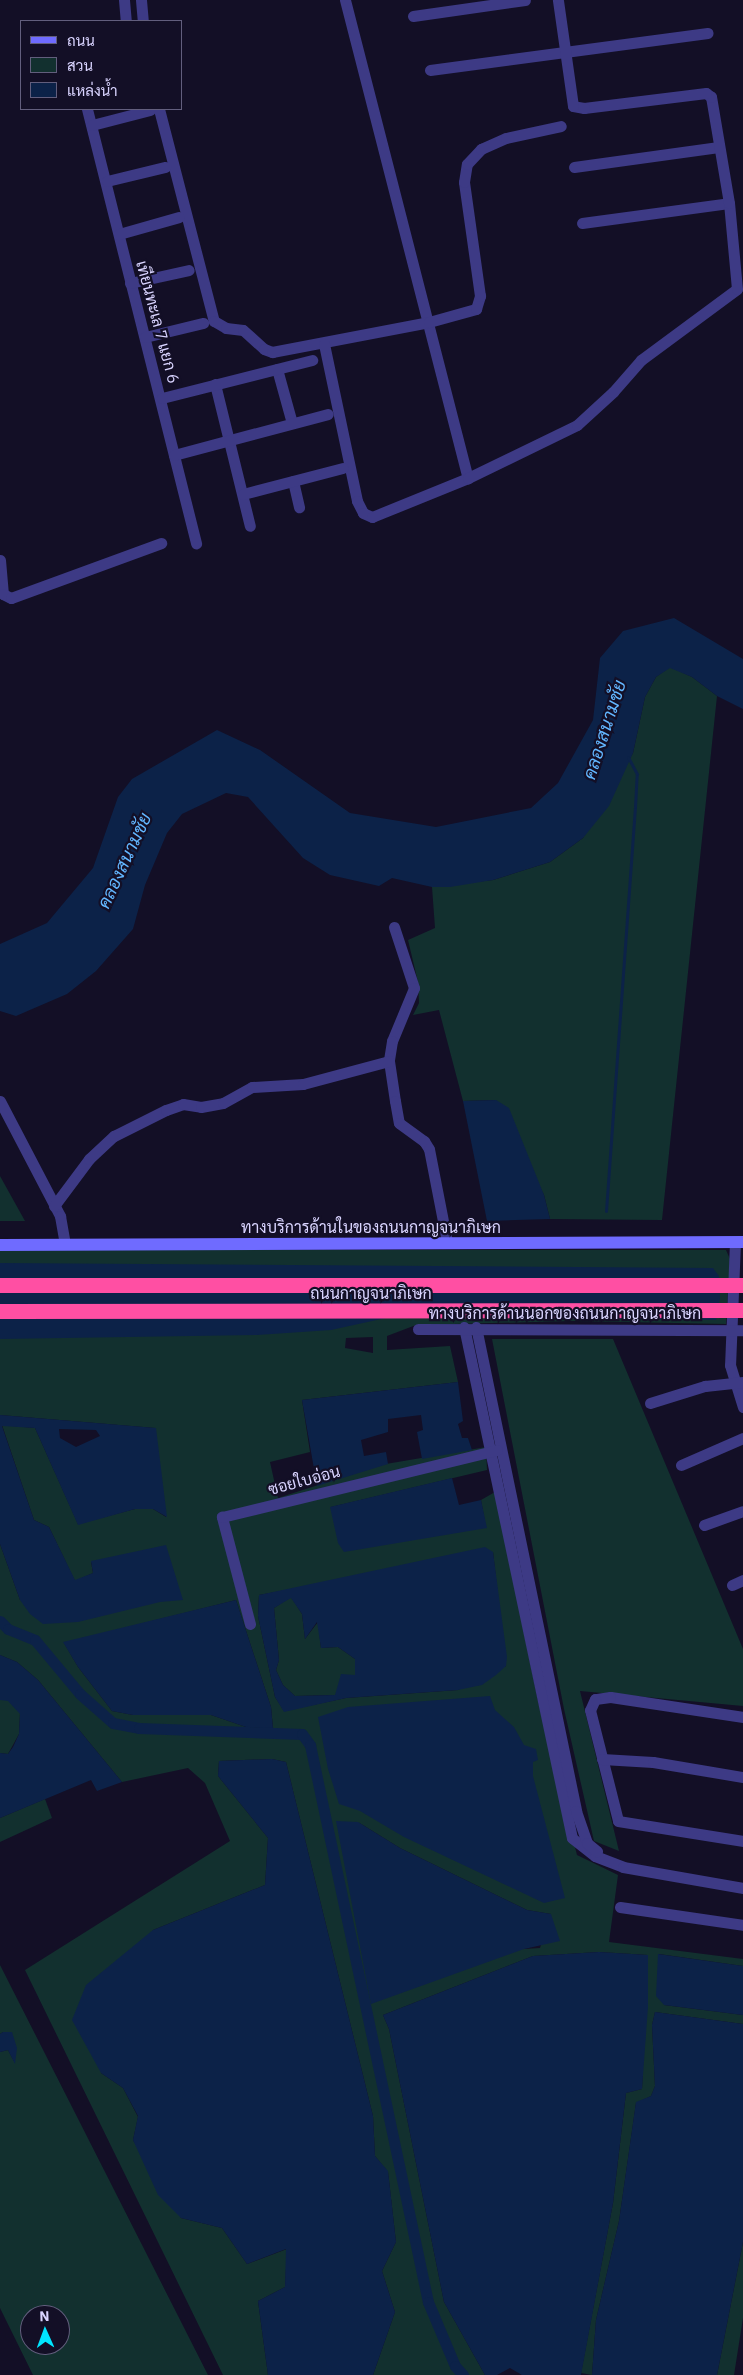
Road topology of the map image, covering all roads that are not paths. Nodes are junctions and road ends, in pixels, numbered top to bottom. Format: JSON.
{"nodes":[{"id":1,"x":124,"y":0,"type":"edge"},
{"id":2,"x":141,"y":0,"type":"edge"},
{"id":3,"x":345,"y":0,"type":"edge"},
{"id":4,"x":525,"y":0,"type":"edge"},
{"id":5,"x":558,"y":0,"type":"edge"},
{"id":6,"x":413,"y":16,"type":"dead end"},
{"id":7,"x":126,"y":20,"type":"edge"},
{"id":8,"x":143,"y":20,"type":"edge"},
{"id":9,"x":708,"y":33,"type":"dead end"},
{"id":10,"x":564,"y":52,"type":"junction"},
{"id":11,"x":430,"y":70,"type":"dead end"},
{"id":12,"x":87,"y":110,"type":"edge"},
{"id":13,"x":150,"y":110,"type":"edge"},
{"id":14,"x":154,"y":110,"type":"edge"},
{"id":15,"x":92,"y":125,"type":"junction"},
{"id":16,"x":562,"y":126,"type":"dead end"},
{"id":17,"x":719,"y":147,"type":"junction"},
{"id":18,"x":165,"y":167,"type":"dead end"},
{"id":19,"x":574,"y":167,"type":"dead end"},
{"id":20,"x":107,"y":182,"type":"junction"},
{"id":21,"x":729,"y":203,"type":"junction"},
{"id":22,"x":179,"y":217,"type":"dead end"},
{"id":23,"x":582,"y":223,"type":"dead end"},
{"id":24,"x":119,"y":234,"type":"junction"},
{"id":25,"x":189,"y":270,"type":"dead end"},
{"id":26,"x":130,"y":283,"type":"junction"},
{"id":27,"x":429,"y":322,"type":"junction"},
{"id":28,"x":204,"y":323,"type":"dead end"},
{"id":29,"x":145,"y":337,"type":"junction"},
{"id":30,"x":324,"y":344,"type":"junction"},
{"id":31,"x":312,"y":360,"type":"dead end"},
{"id":32,"x":277,"y":369,"type":"junction"},
{"id":33,"x":215,"y":384,"type":"junction"},
{"id":34,"x":162,"y":398,"type":"junction"},
{"id":35,"x":328,"y":414,"type":"dead end"},
{"id":36,"x":292,"y":423,"type":"junction"},
{"id":37,"x":230,"y":440,"type":"junction"},
{"id":38,"x":174,"y":455,"type":"junction"},
{"id":39,"x":343,"y":468,"type":"dead end"},
{"id":40,"x":468,"y":478,"type":"junction"},
{"id":41,"x":293,"y":481,"type":"junction"},
{"id":42,"x":243,"y":494,"type":"junction"},
{"id":43,"x":300,"y":508,"type":"dead end"},
{"id":44,"x":250,"y":526,"type":"dead end"},
{"id":45,"x":161,"y":543,"type":"dead end"},
{"id":46,"x":196,"y":544,"type":"dead end"},
{"id":47,"x":0,"y":560,"type":"edge"},
{"id":48,"x":394,"y":927,"type":"dead end"},
{"id":49,"x":389,"y":1061,"type":"junction"},
{"id":50,"x":0,"y":1101,"type":"edge"},
{"id":51,"x":54,"y":1206,"type":"junction"},
{"id":52,"x":447,"y":1242,"type":"junction"},
{"id":53,"x":739,"y":1242,"type":"edge"},
{"id":54,"x":65,"y":1244,"type":"junction"},
{"id":55,"x":0,"y":1245,"type":"edge"},
{"id":56,"x":0,"y":1285,"type":"edge"},
{"id":57,"x":743,"y":1285,"type":"edge"},
{"id":58,"x":743,"y":1310,"type":"edge"},
{"id":59,"x":0,"y":1311,"type":"edge"},
{"id":60,"x":464,"y":1327,"type":"junction"},
{"id":61,"x":476,"y":1327,"type":"junction"},
{"id":62,"x":418,"y":1329,"type":"dead end"},
{"id":63,"x":738,"y":1330,"type":"edge"},
{"id":64,"x":738,"y":1382,"type":"edge"},
{"id":65,"x":650,"y":1403,"type":"dead end"},
{"id":66,"x":743,"y":1407,"type":"edge"},
{"id":67,"x":743,"y":1438,"type":"edge"},
{"id":68,"x":497,"y":1450,"type":"junction"},
{"id":69,"x":682,"y":1466,"type":"dead end"},
{"id":70,"x":743,"y":1510,"type":"edge"},
{"id":71,"x":704,"y":1525,"type":"dead end"},
{"id":72,"x":525,"y":1588,"type":"junction"},
{"id":73,"x":250,"y":1624,"type":"dead end"},
{"id":74,"x":743,"y":1717,"type":"edge"},
{"id":75,"x":602,"y":1759,"type":"junction"},
{"id":76,"x":743,"y":1777,"type":"edge"},
{"id":77,"x":743,"y":1841,"type":"edge"},
{"id":78,"x":743,"y":1882,"type":"edge"},
{"id":79,"x":743,"y":1888,"type":"edge"},
{"id":80,"x":620,"y":1908,"type":"dead end"},
{"id":81,"x":743,"y":1925,"type":"edge"}],
"edges":[{"from":1,"to":7,"type":"street"},
{"from":2,"to":8,"type":"street"},
{"from":3,"to":27,"type":"street"},
{"from":4,"to":6,"type":"street"},
{"from":5,"to":10,"type":"street"},
{"from":9,"to":10,"type":"street"},
{"from":10,"to":11,"type":"street"},
{"from":10,"to":17,"type":"street"},
{"from":12,"to":15,"type":"street","name":"เทียนทะเล 7 แยก 6"},
{"from":13,"to":15,"type":"street"},
{"from":14,"to":30,"type":"street"},
{"from":15,"to":20,"type":"street","name":"เทียนทะเล 7 แยก 6"},
{"from":16,"to":27,"type":"street"},
{"from":17,"to":19,"type":"street"},
{"from":17,"to":21,"type":"street"},
{"from":18,"to":20,"type":"street"},
{"from":20,"to":24,"type":"street","name":"เทียนทะเล 7 แยก 6"},
{"from":21,"to":23,"type":"street"},
{"from":21,"to":40,"type":"street"},
{"from":22,"to":24,"type":"street"},
{"from":24,"to":26,"type":"street","name":"เทียนทะเล 7 แยก 6"},
{"from":25,"to":26,"type":"street"},
{"from":26,"to":29,"type":"street","name":"เทียนทะเล 7 แยก 6"},
{"from":27,"to":30,"type":"street"},
{"from":27,"to":40,"type":"street"},
{"from":28,"to":29,"type":"street"},
{"from":29,"to":34,"type":"street","name":"เทียนทะเล 7 แยก 6"},
{"from":30,"to":40,"type":"street"},
{"from":31,"to":32,"type":"street"},
{"from":32,"to":33,"type":"street"},
{"from":32,"to":36,"type":"street"},
{"from":33,"to":34,"type":"street"},
{"from":33,"to":37,"type":"street"},
{"from":34,"to":38,"type":"street","name":"เทียนทะเล 7 แยก 6"},
{"from":35,"to":36,"type":"street"},
{"from":36,"to":37,"type":"street"},
{"from":37,"to":38,"type":"street"},
{"from":37,"to":42,"type":"street"},
{"from":38,"to":46,"type":"street","name":"เทียนทะเล 7 แยก 6"},
{"from":39,"to":41,"type":"street"},
{"from":41,"to":42,"type":"street"},
{"from":41,"to":43,"type":"street"},
{"from":42,"to":44,"type":"street"},
{"from":45,"to":47,"type":"street"},
{"from":48,"to":49,"type":"street"},
{"from":49,"to":51,"type":"street"},
{"from":49,"to":52,"type":"street"},
{"from":50,"to":51,"type":"street"},
{"from":51,"to":54,"type":"street"},
{"from":52,"to":53,"type":"main road","name":"ทางบริการด้านในของถนนกาญจนาภิเษก"},
{"from":52,"to":54,"type":"main road","name":"ทางบริการด้านในของถนนกาญจนาภิเษก"},
{"from":53,"to":63,"type":"street"},
{"from":54,"to":55,"type":"main road","name":"ทางบริการด้านในของถนนกาญจนาภิเษก"},
{"from":56,"to":57,"type":"highway","name":"ถนนกาญจนาภิเษก","bridge":true},
{"from":58,"to":59,"type":"highway","name":"ถนนกาญจนาภิเษก","bridge":true},
{"from":60,"to":61,"type":"street","name":"ทางบริการด้านนอกของถนนกาญจนาภิเษก"},
{"from":60,"to":62,"type":"street","name":"ทางบริการด้านนอกของถนนกาญจนาภิเษก"},
{"from":60,"to":68,"type":"street"},
{"from":61,"to":63,"type":"street","name":"ทางบริการด้านนอกของถนนกาญจนาภิเษก"},
{"from":61,"to":68,"type":"street"},
{"from":63,"to":64,"type":"street"},
{"from":64,"to":65,"type":"street"},
{"from":64,"to":66,"type":"street"},
{"from":67,"to":69,"type":"street"},
{"from":68,"to":72,"type":"street"},
{"from":68,"to":73,"type":"street","name":"ซอยใบอ่อน"},
{"from":70,"to":71,"type":"street"},
{"from":72,"to":78,"type":"street"},
{"from":72,"to":79,"type":"street"},
{"from":74,"to":75,"type":"street"},
{"from":75,"to":76,"type":"street"},
{"from":75,"to":77,"type":"street"},
{"from":80,"to":81,"type":"street"}]}
